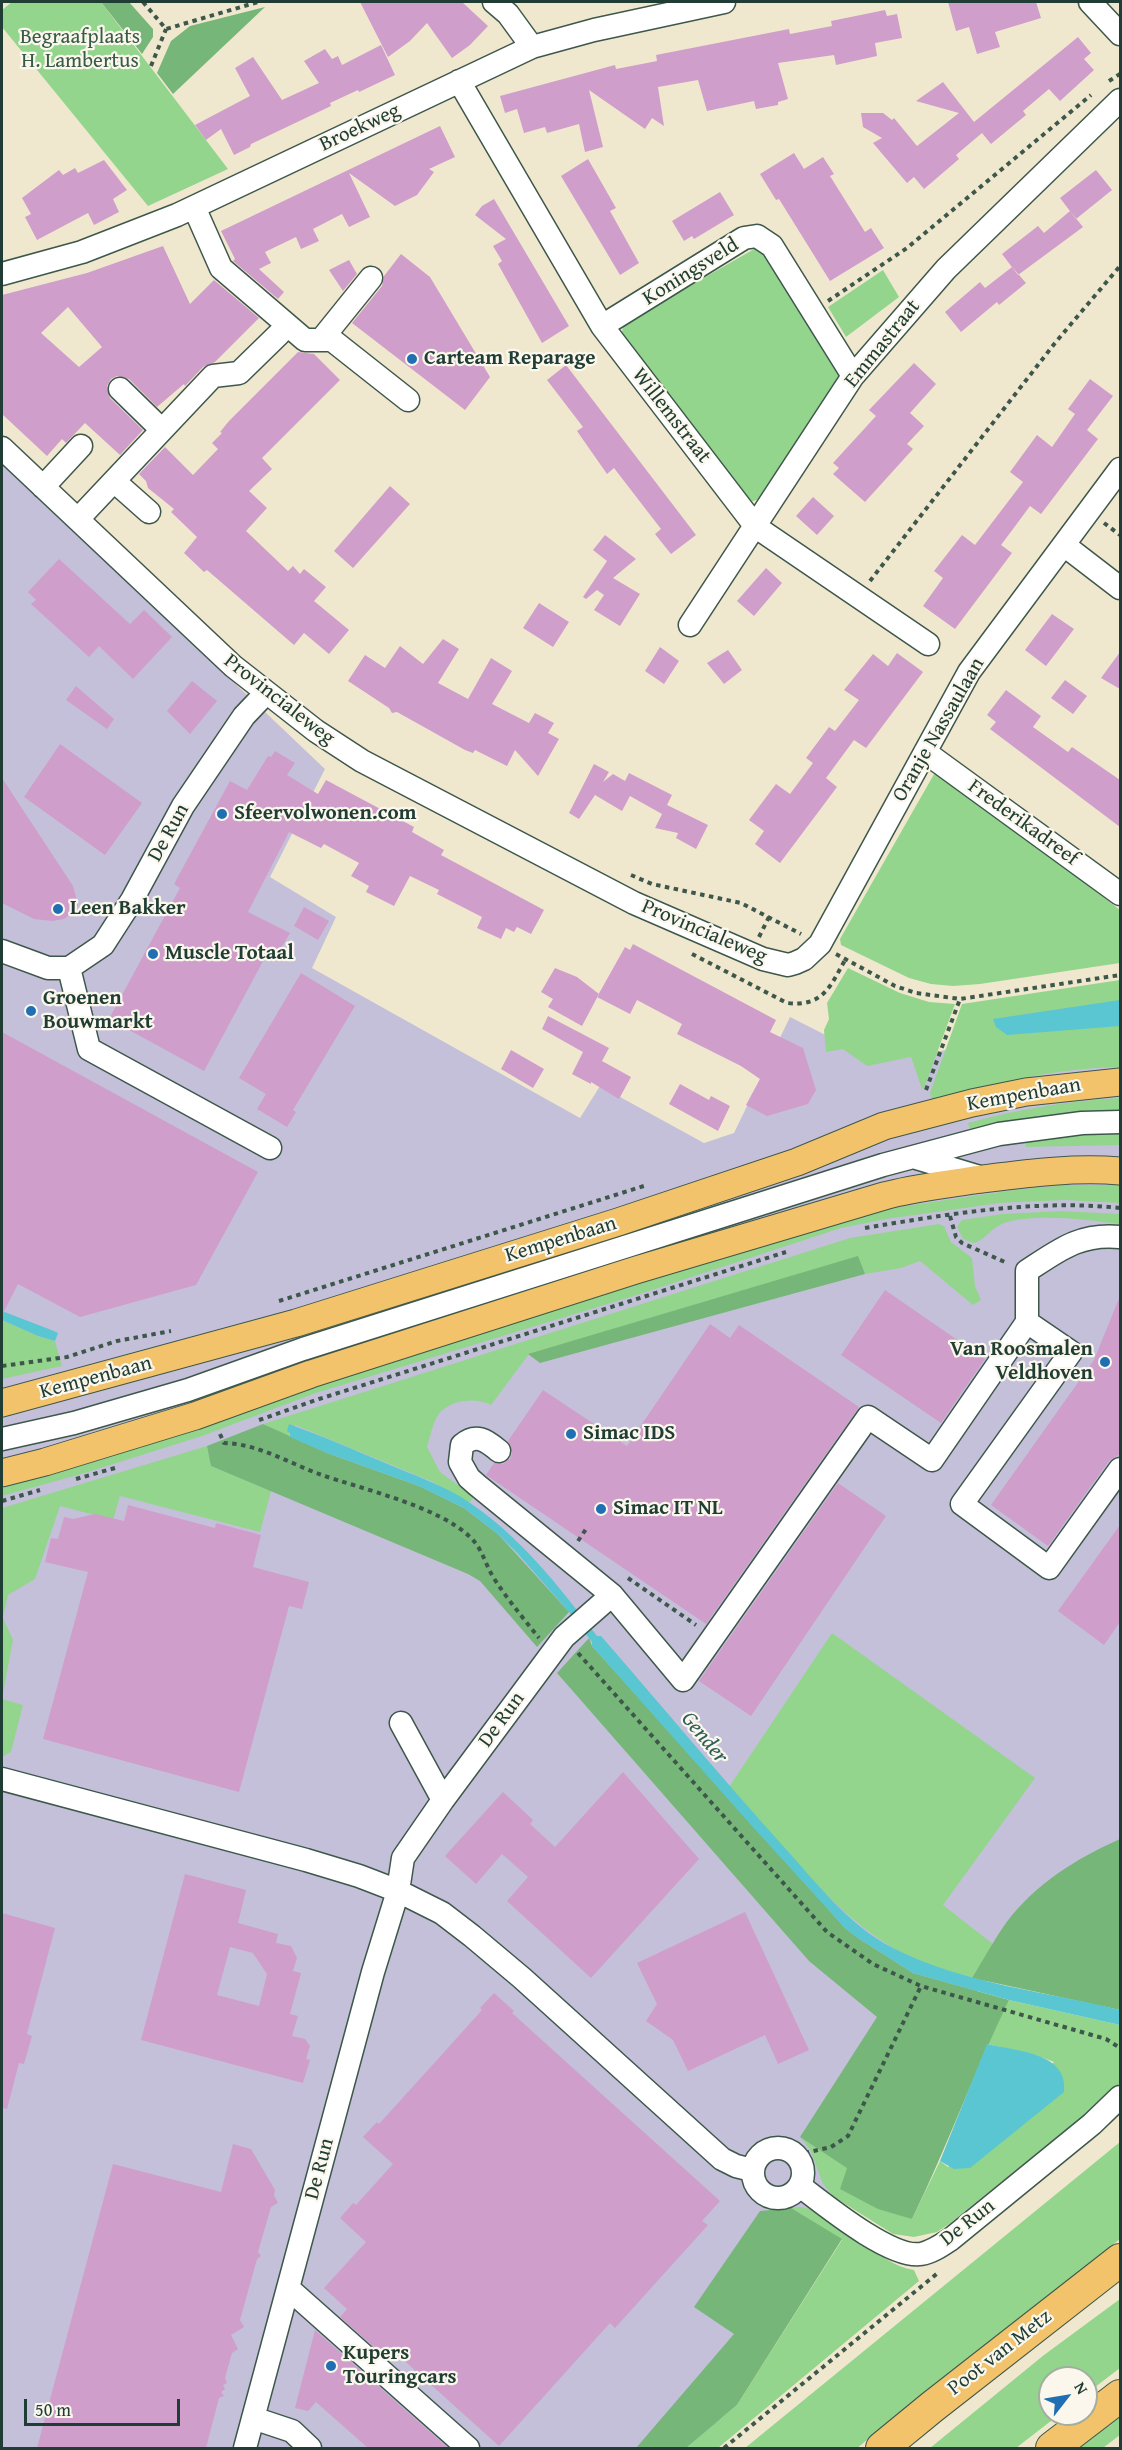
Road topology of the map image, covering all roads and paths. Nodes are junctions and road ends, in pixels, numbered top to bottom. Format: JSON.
{"nodes":[{"id":1,"x":143,"y":2,"type":"edge"},
{"id":2,"x":258,"y":2,"type":"edge"},
{"id":3,"x":494,"y":2,"type":"edge"},
{"id":4,"x":724,"y":2,"type":"edge"},
{"id":5,"x":1090,"y":2,"type":"edge"},
{"id":6,"x":166,"y":29,"type":"junction"},
{"id":7,"x":1120,"y":34,"type":"edge"},
{"id":8,"x":532,"y":47,"type":"junction"},
{"id":9,"x":151,"y":66,"type":"dead end"},
{"id":10,"x":1120,"y":74,"type":"edge"},
{"id":11,"x":459,"y":81,"type":"junction"},
{"id":12,"x":1098,"y":90,"type":"dead end"},
{"id":13,"x":1114,"y":91,"type":"edge"},
{"id":14,"x":194,"y":207,"type":"junction"},
{"id":15,"x":1120,"y":266,"type":"edge"},
{"id":16,"x":2,"y":274,"type":"edge"},
{"id":17,"x":371,"y":278,"type":"dead end"},
{"id":18,"x":813,"y":312,"type":"junction"},
{"id":19,"x":602,"y":326,"type":"junction"},
{"id":20,"x":279,"y":334,"type":"dead end"},
{"id":21,"x":321,"y":340,"type":"junction"},
{"id":22,"x":853,"y":376,"type":"junction"},
{"id":23,"x":120,"y":389,"type":"dead end"},
{"id":24,"x":408,"y":400,"type":"dead end"},
{"id":25,"x":162,"y":430,"type":"junction"},
{"id":26,"x":81,"y":446,"type":"dead end"},
{"id":27,"x":2,"y":448,"type":"edge"},
{"id":28,"x":1120,"y":469,"type":"edge"},
{"id":29,"x":114,"y":481,"type":"junction"},
{"id":30,"x":43,"y":487,"type":"junction"},
{"id":31,"x":149,"y":512,"type":"dead end"},
{"id":32,"x":78,"y":519,"type":"junction"},
{"id":33,"x":756,"y":527,"type":"junction"},
{"id":34,"x":1064,"y":545,"type":"junction"},
{"id":35,"x":1120,"y":588,"type":"edge"},
{"id":36,"x":859,"y":596,"type":"junction"},
{"id":37,"x":690,"y":625,"type":"dead end"},
{"id":38,"x":928,"y":644,"type":"dead end"},
{"id":39,"x":266,"y":693,"type":"junction"},
{"id":40,"x":925,"y":752,"type":"junction"},
{"id":41,"x":621,"y":871,"type":"dead end"},
{"id":42,"x":1120,"y":894,"type":"edge"},
{"id":43,"x":820,"y":944,"type":"junction"},
{"id":44,"x":2,"y":951,"type":"edge"},
{"id":45,"x":845,"y":960,"type":"dead end"},
{"id":46,"x":69,"y":968,"type":"junction"},
{"id":47,"x":1120,"y":975,"type":"edge"},
{"id":48,"x":960,"y":999,"type":"junction"},
{"id":49,"x":1120,"y":1082,"type":"edge"},
{"id":50,"x":916,"y":1094,"type":"dead end"},
{"id":51,"x":1120,"y":1122,"type":"edge"},
{"id":52,"x":270,"y":1148,"type":"dead end"},
{"id":53,"x":912,"y":1158,"type":"junction"},
{"id":54,"x":1120,"y":1171,"type":"edge"},
{"id":55,"x":985,"y":1179,"type":"junction"},
{"id":56,"x":654,"y":1183,"type":"dead end"},
{"id":57,"x":1120,"y":1208,"type":"edge"},
{"id":58,"x":950,"y":1216,"type":"junction"},
{"id":59,"x":863,"y":1228,"type":"dead end"},
{"id":60,"x":1120,"y":1237,"type":"edge"},
{"id":61,"x":795,"y":1249,"type":"dead end"},
{"id":62,"x":1027,"y":1271,"type":"junction"},
{"id":63,"x":271,"y":1303,"type":"dead end"},
{"id":64,"x":1027,"y":1322,"type":"junction"},
{"id":65,"x":182,"y":1328,"type":"dead end"},
{"id":66,"x":2,"y":1366,"type":"edge"},
{"id":67,"x":2,"y":1403,"type":"edge"},
{"id":68,"x":253,"y":1422,"type":"dead end"},
{"id":69,"x":231,"y":1430,"type":"dead end"},
{"id":70,"x":2,"y":1439,"type":"edge"},
{"id":71,"x":500,"y":1450,"type":"dead end"},
{"id":72,"x":1120,"y":1469,"type":"edge"},
{"id":73,"x":2,"y":1473,"type":"edge"},
{"id":74,"x":586,"y":1529,"type":"dead end"},
{"id":75,"x":577,"y":1543,"type":"dead end"},
{"id":76,"x":625,"y":1576,"type":"dead end"},
{"id":77,"x":612,"y":1595,"type":"junction"},
{"id":78,"x":714,"y":1637,"type":"junction"},
{"id":79,"x":562,"y":1641,"type":"junction"},
{"id":80,"x":401,"y":1723,"type":"dead end"},
{"id":81,"x":2,"y":1779,"type":"edge"},
{"id":82,"x":443,"y":1800,"type":"junction"},
{"id":83,"x":398,"y":1891,"type":"junction"},
{"id":84,"x":921,"y":1986,"type":"junction"},
{"id":85,"x":1120,"y":2048,"type":"edge"},
{"id":86,"x":1120,"y":2097,"type":"edge"},
{"id":87,"x":796,"y":2155,"type":"junction"},
{"id":88,"x":753,"y":2170,"type":"junction"},
{"id":89,"x":800,"y":2186,"type":"junction"},
{"id":90,"x":1118,"y":2261,"type":"edge"},
{"id":91,"x":928,"y":2281,"type":"dead end"},
{"id":92,"x":288,"y":2288,"type":"junction"},
{"id":93,"x":1120,"y":2396,"type":"edge"},
{"id":94,"x":253,"y":2418,"type":"junction"},
{"id":95,"x":245,"y":2448,"type":"edge"},
{"id":96,"x":310,"y":2448,"type":"edge"},
{"id":97,"x":468,"y":2448,"type":"edge"},
{"id":98,"x":724,"y":2448,"type":"edge"},
{"id":99,"x":882,"y":2448,"type":"edge"},
{"id":100,"x":1052,"y":2448,"type":"edge"}],
"edges":[{"from":1,"to":6,"type":"path"},
{"from":2,"to":6,"type":"path"},
{"from":3,"to":8,"type":"street"},
{"from":4,"to":8,"type":"street","name":"Broekweg"},
{"from":5,"to":7,"type":"street"},
{"from":6,"to":9,"type":"path"},
{"from":8,"to":11,"type":"street","name":"Broekweg"},
{"from":10,"to":13,"type":"path"},
{"from":11,"to":14,"type":"street","name":"Broekweg"},
{"from":11,"to":19,"type":"street","name":"Willemstraat"},
{"from":12,"to":18,"type":"path"},
{"from":13,"to":22,"type":"street","name":"Emmastraat"},
{"from":14,"to":16,"type":"street","name":"Broekweg"},
{"from":14,"to":21,"type":"street"},
{"from":15,"to":36,"type":"path"},
{"from":17,"to":21,"type":"street"},
{"from":18,"to":19,"type":"street","name":"Koningsveld"},
{"from":18,"to":22,"type":"street","name":"Koningsveld"},
{"from":19,"to":33,"type":"street","name":"Willemstraat"},
{"from":20,"to":25,"type":"street"},
{"from":21,"to":24,"type":"street"},
{"from":22,"to":33,"type":"street","name":"Emmastraat"},
{"from":23,"to":25,"type":"street"},
{"from":25,"to":29,"type":"street"},
{"from":26,"to":30,"type":"street"},
{"from":27,"to":30,"type":"street","name":"Provincialeweg"},
{"from":28,"to":34,"type":"street","name":"Oranje Nassaulaan"},
{"from":29,"to":31,"type":"street"},
{"from":29,"to":32,"type":"street"},
{"from":30,"to":32,"type":"street","name":"Provincialeweg"},
{"from":32,"to":39,"type":"street","name":"Provincialeweg"},
{"from":33,"to":36,"type":"street","name":"Willemstraat"},
{"from":33,"to":37,"type":"street","name":"Emmastraat"},
{"from":34,"to":35,"type":"street"},
{"from":34,"to":40,"type":"street","name":"Oranje Nassaulaan"},
{"from":36,"to":38,"type":"street","name":"Willemstraat"},
{"from":39,"to":43,"type":"street","name":"Provincialeweg"},
{"from":39,"to":46,"type":"street","name":"De Run"},
{"from":40,"to":42,"type":"street","name":"Frederikadreef"},
{"from":40,"to":43,"type":"street","name":"Oranje Nassaulaan"},
{"from":41,"to":43,"type":"path","name":"Provincialeweg"},
{"from":44,"to":46,"type":"street"},
{"from":45,"to":48,"type":"path"},
{"from":46,"to":52,"type":"street"},
{"from":47,"to":48,"type":"path"},
{"from":48,"to":50,"type":"path"},
{"from":49,"to":67,"type":"main road","name":"Kempenbaan"},
{"from":51,"to":53,"type":"street","name":"Kempenbaan"},
{"from":53,"to":55,"type":"street"},
{"from":53,"to":70,"type":"street","name":"Kempenbaan"},
{"from":54,"to":55,"type":"main road"},
{"from":55,"to":73,"type":"main road"},
{"from":56,"to":63,"type":"path"},
{"from":57,"to":58,"type":"path"},
{"from":58,"to":59,"type":"path"},
{"from":58,"to":62,"type":"path"},
{"from":60,"to":62,"type":"street"},
{"from":61,"to":68,"type":"path"},
{"from":62,"to":64,"type":"street"},
{"from":64,"to":72,"type":"street"},
{"from":64,"to":78,"type":"street"},
{"from":65,"to":66,"type":"path"},
{"from":69,"to":79,"type":"path"},
{"from":71,"to":77,"type":"street"},
{"from":74,"to":75,"type":"path"},
{"from":76,"to":78,"type":"path"},
{"from":77,"to":78,"type":"street"},
{"from":77,"to":79,"type":"street","name":"De Run"},
{"from":79,"to":82,"type":"street","name":"De Run"},
{"from":79,"to":84,"type":"path"},
{"from":80,"to":82,"type":"street"},
{"from":81,"to":83,"type":"street"},
{"from":82,"to":83,"type":"street","name":"De Run"},
{"from":83,"to":88,"type":"street"},
{"from":83,"to":92,"type":"street","name":"De Run"},
{"from":84,"to":85,"type":"path"},
{"from":84,"to":87,"type":"path"},
{"from":86,"to":89,"type":"street","name":"De Run"},
{"from":87,"to":88,"type":"street"},
{"from":87,"to":89,"type":"street"},
{"from":88,"to":89,"type":"street"},
{"from":90,"to":99,"type":"highway","name":"Poot van Metz"},
{"from":91,"to":98,"type":"path"},
{"from":92,"to":94,"type":"street","name":"De Run"},
{"from":92,"to":97,"type":"street"},
{"from":93,"to":100,"type":"highway"},
{"from":94,"to":95,"type":"street","name":"De Run"},
{"from":94,"to":96,"type":"street"}]}
